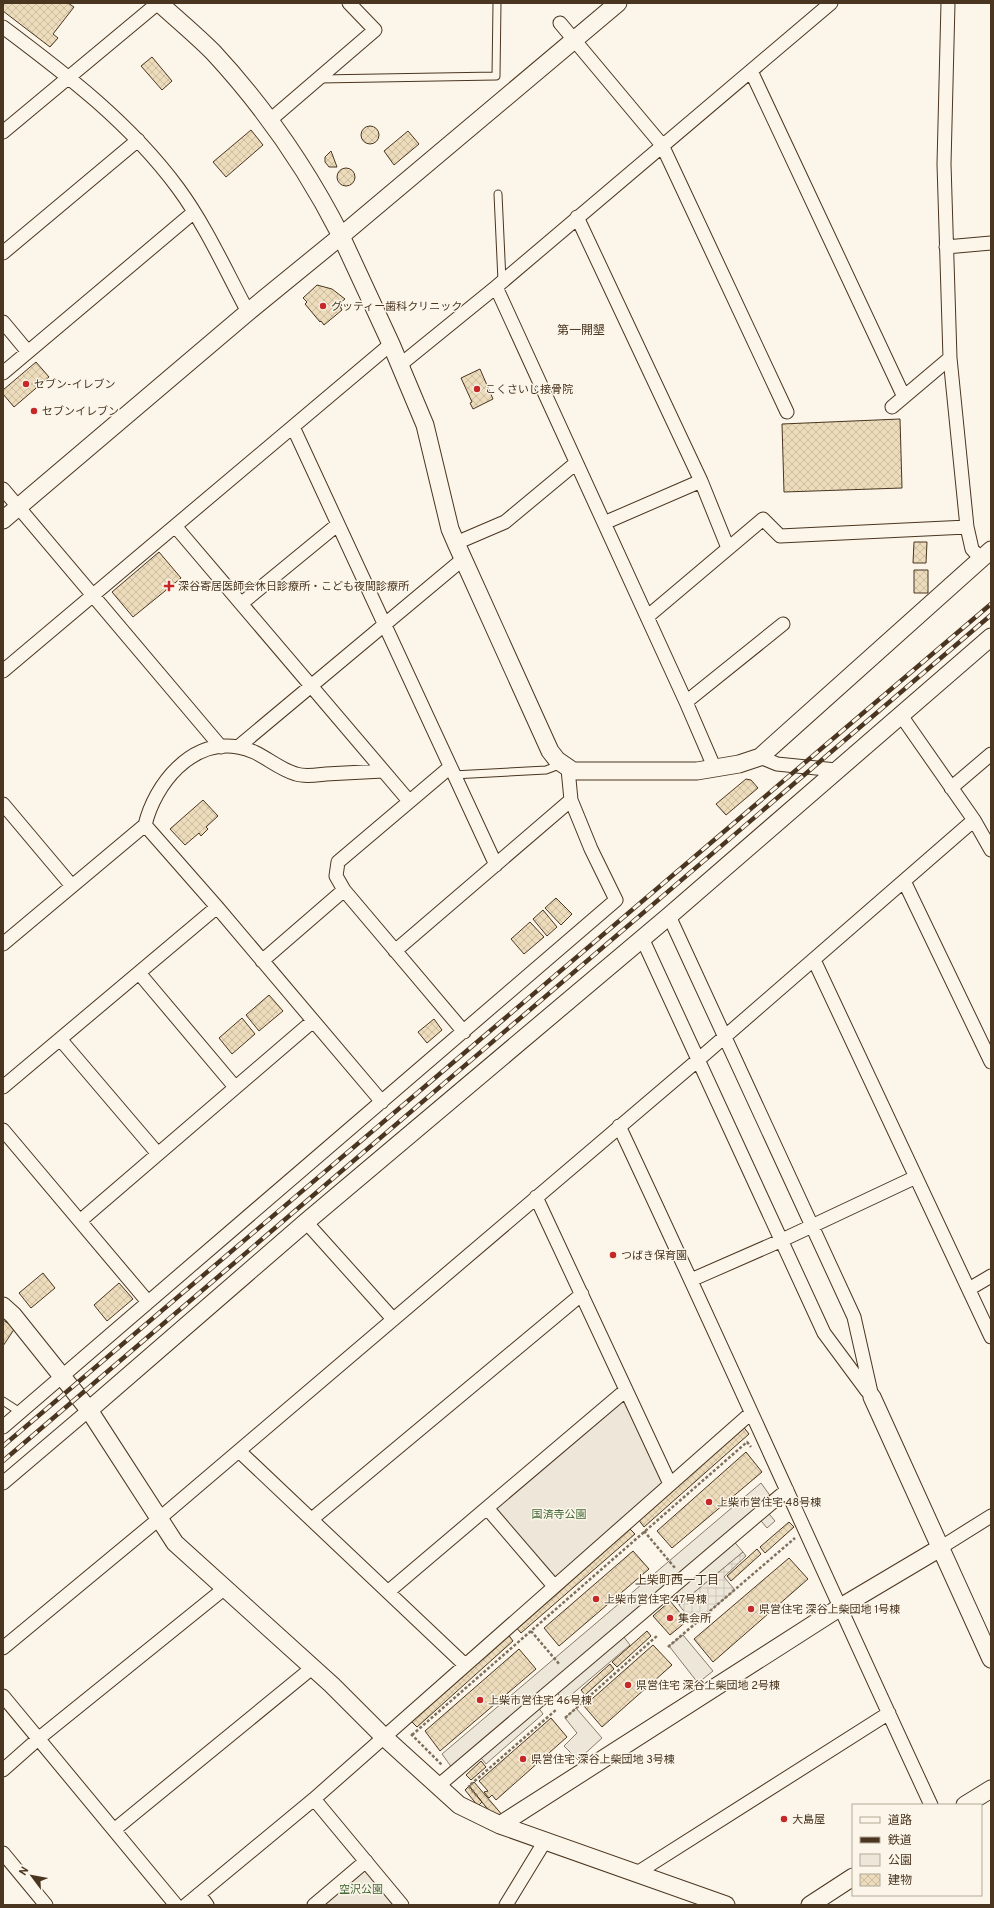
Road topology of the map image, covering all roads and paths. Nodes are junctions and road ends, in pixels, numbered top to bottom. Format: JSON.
{"nodes":[{"id":1,"x":158,"y":3,"type":"edge"},
{"id":2,"x":349,"y":3,"type":"edge"},
{"id":3,"x":497,"y":3,"type":"edge"},
{"id":4,"x":618,"y":3,"type":"edge"},
{"id":5,"x":831,"y":3,"type":"edge"},
{"id":6,"x":948,"y":3,"type":"edge"},
{"id":7,"x":560,"y":23,"type":"dead end"},
{"id":8,"x":3,"y":27,"type":"edge"},
{"id":9,"x":575,"y":39,"type":"junction"},
{"id":10,"x":751,"y":71,"type":"junction"},
{"id":11,"x":69,"y":77,"type":"junction"},
{"id":12,"x":318,"y":79,"type":"junction"},
{"id":13,"x":269,"y":121,"type":"junction"},
{"id":14,"x":3,"y":132,"type":"edge"},
{"id":15,"x":138,"y":140,"type":"junction"},
{"id":16,"x":662,"y":145,"type":"junction"},
{"id":17,"x":498,"y":194,"type":"dead end"},
{"id":18,"x":194,"y":212,"type":"junction"},
{"id":19,"x":577,"y":217,"type":"junction"},
{"id":20,"x":340,"y":236,"type":"junction"},
{"id":21,"x":991,"y":243,"type":"edge"},
{"id":22,"x":946,"y":247,"type":"junction"},
{"id":23,"x":3,"y":253,"type":"edge"},
{"id":24,"x":499,"y":284,"type":"junction"},
{"id":25,"x":248,"y":312,"type":"junction"},
{"id":26,"x":3,"y":322,"type":"edge"},
{"id":27,"x":391,"y":344,"type":"junction"},
{"id":28,"x":28,"y":352,"type":"junction"},
{"id":29,"x":950,"y":358,"type":"junction"},
{"id":30,"x":400,"y":365,"type":"junction"},
{"id":31,"x":3,"y":373,"type":"edge"},
{"id":32,"x":904,"y":397,"type":"junction"},
{"id":33,"x":892,"y":407,"type":"dead end"},
{"id":34,"x":787,"y":412,"type":"dead end"},
{"id":35,"x":293,"y":427,"type":"junction"},
{"id":36,"x":576,"y":463,"type":"junction"},
{"id":37,"x":700,"y":482,"type":"junction"},
{"id":38,"x":3,"y":489,"type":"edge"},
{"id":39,"x":18,"y":507,"type":"junction"},
{"id":40,"x":3,"y":520,"type":"edge"},
{"id":41,"x":604,"y":523,"type":"junction"},
{"id":42,"x":337,"y":525,"type":"junction"},
{"id":43,"x":175,"y":526,"type":"junction"},
{"id":44,"x":967,"y":527,"type":"junction"},
{"id":45,"x":456,"y":543,"type":"junction"},
{"id":46,"x":728,"y":548,"type":"junction"},
{"id":47,"x":986,"y":554,"type":"edge"},
{"id":48,"x":463,"y":559,"type":"junction"},
{"id":49,"x":92,"y":595,"type":"junction"},
{"id":50,"x":242,"y":603,"type":"junction"},
{"id":51,"x":647,"y":617,"type":"junction"},
{"id":52,"x":384,"y":624,"type":"junction"},
{"id":53,"x":783,"y":624,"type":"dead end"},
{"id":54,"x":991,"y":637,"type":"edge"},
{"id":55,"x":3,"y":671,"type":"edge"},
{"id":56,"x":312,"y":686,"type":"junction"},
{"id":57,"x":686,"y":702,"type":"junction"},
{"id":58,"x":900,"y":714,"type":"junction"},
{"id":59,"x":221,"y":747,"type":"junction"},
{"id":60,"x":238,"y":747,"type":"junction"},
{"id":61,"x":991,"y":754,"type":"edge"},
{"id":62,"x":760,"y":757,"type":"junction"},
{"id":63,"x":565,"y":767,"type":"junction"},
{"id":64,"x":715,"y":769,"type":"junction"},
{"id":65,"x":836,"y":770,"type":"junction"},
{"id":66,"x":383,"y":771,"type":"junction"},
{"id":67,"x":451,"y":772,"type":"junction"},
{"id":68,"x":951,"y":788,"type":"junction"},
{"id":69,"x":571,"y":800,"type":"junction"},
{"id":70,"x":409,"y":801,"type":"junction"},
{"id":71,"x":3,"y":805,"type":"edge"},
{"id":72,"x":974,"y":820,"type":"junction"},
{"id":73,"x":145,"y":825,"type":"junction"},
{"id":74,"x":991,"y":850,"type":"edge"},
{"id":75,"x":496,"y":865,"type":"junction"},
{"id":76,"x":904,"y":882,"type":"junction"},
{"id":77,"x":72,"y":886,"type":"junction"},
{"id":78,"x":344,"y":890,"type":"junction"},
{"id":79,"x":217,"y":907,"type":"junction"},
{"id":80,"x":669,"y":916,"type":"junction"},
{"id":81,"x":642,"y":938,"type":"junction"},
{"id":82,"x":3,"y":944,"type":"edge"},
{"id":83,"x":395,"y":950,"type":"junction"},
{"id":84,"x":814,"y":960,"type":"junction"},
{"id":85,"x":262,"y":961,"type":"junction"},
{"id":86,"x":139,"y":973,"type":"junction"},
{"id":87,"x":313,"y":1021,"type":"junction"},
{"id":88,"x":464,"y":1032,"type":"junction"},
{"id":89,"x":724,"y":1036,"type":"junction"},
{"id":90,"x":60,"y":1039,"type":"junction"},
{"id":91,"x":698,"y":1060,"type":"junction"},
{"id":92,"x":991,"y":1062,"type":"edge"},
{"id":93,"x":3,"y":1087,"type":"edge"},
{"id":94,"x":235,"y":1087,"type":"junction"},
{"id":95,"x":382,"y":1102,"type":"junction"},
{"id":96,"x":618,"y":1126,"type":"junction"},
{"id":97,"x":3,"y":1130,"type":"edge"},
{"id":98,"x":158,"y":1154,"type":"junction"},
{"id":99,"x":916,"y":1177,"type":"junction"},
{"id":100,"x":536,"y":1196,"type":"junction"},
{"id":101,"x":80,"y":1221,"type":"junction"},
{"id":102,"x":306,"y":1222,"type":"junction"},
{"id":103,"x":812,"y":1225,"type":"junction"},
{"id":104,"x":780,"y":1241,"type":"junction"},
{"id":105,"x":991,"y":1276,"type":"edge"},
{"id":106,"x":691,"y":1280,"type":"junction"},
{"id":107,"x":969,"y":1289,"type":"junction"},
{"id":108,"x":582,"y":1294,"type":"junction"},
{"id":109,"x":148,"y":1302,"type":"junction"},
{"id":110,"x":3,"y":1306,"type":"edge"},
{"id":111,"x":393,"y":1319,"type":"junction"},
{"id":112,"x":991,"y":1337,"type":"edge"},
{"id":113,"x":62,"y":1376,"type":"junction"},
{"id":114,"x":626,"y":1390,"type":"junction"},
{"id":115,"x":872,"y":1397,"type":"junction"},
{"id":116,"x":3,"y":1401,"type":"edge"},
{"id":117,"x":89,"y":1410,"type":"junction"},
{"id":118,"x":20,"y":1412,"type":"junction"},
{"id":119,"x":751,"y":1413,"type":"junction"},
{"id":120,"x":3,"y":1427,"type":"edge"},
{"id":121,"x":752,"y":1448,"type":"dead end"},
{"id":122,"x":239,"y":1451,"type":"junction"},
{"id":123,"x":3,"y":1483,"type":"edge"},
{"id":124,"x":670,"y":1484,"type":"junction"},
{"id":125,"x":787,"y":1490,"type":"junction"},
{"id":126,"x":487,"y":1508,"type":"junction"},
{"id":127,"x":991,"y":1516,"type":"edge"},
{"id":128,"x":160,"y":1518,"type":"junction"},
{"id":129,"x":312,"y":1519,"type":"junction"},
{"id":130,"x":805,"y":1530,"type":"junction"},
{"id":131,"x":644,"y":1531,"type":"junction"},
{"id":132,"x":940,"y":1548,"type":"junction"},
{"id":133,"x":684,"y":1578,"type":"junction"},
{"id":134,"x":554,"y":1586,"type":"junction"},
{"id":135,"x":225,"y":1588,"type":"junction"},
{"id":136,"x":389,"y":1591,"type":"junction"},
{"id":137,"x":840,"y":1608,"type":"junction"},
{"id":138,"x":531,"y":1630,"type":"junction"},
{"id":139,"x":658,"y":1635,"type":"dead end"},
{"id":140,"x":668,"y":1647,"type":"dead end"},
{"id":141,"x":3,"y":1648,"type":"edge"},
{"id":142,"x":991,"y":1659,"type":"edge"},
{"id":143,"x":465,"y":1665,"type":"junction"},
{"id":144,"x":312,"y":1668,"type":"junction"},
{"id":145,"x":569,"y":1676,"type":"junction"},
{"id":146,"x":3,"y":1696,"type":"edge"},
{"id":147,"x":557,"y":1709,"type":"dead end"},
{"id":148,"x":888,"y":1713,"type":"junction"},
{"id":149,"x":565,"y":1718,"type":"dead end"},
{"id":150,"x":384,"y":1736,"type":"junction"},
{"id":151,"x":38,"y":1740,"type":"junction"},
{"id":152,"x":3,"y":1770,"type":"edge"},
{"id":153,"x":452,"y":1775,"type":"junction"},
{"id":154,"x":438,"y":1786,"type":"junction"},
{"id":155,"x":991,"y":1789,"type":"edge"},
{"id":156,"x":478,"y":1797,"type":"dead end"},
{"id":157,"x":314,"y":1800,"type":"junction"},
{"id":158,"x":931,"y":1804,"type":"edge"},
{"id":159,"x":967,"y":1804,"type":"edge"},
{"id":160,"x":500,"y":1825,"type":"junction"},
{"id":161,"x":114,"y":1830,"type":"junction"},
{"id":162,"x":545,"y":1842,"type":"junction"},
{"id":163,"x":3,"y":1853,"type":"edge"},
{"id":164,"x":366,"y":1861,"type":"junction"},
{"id":165,"x":637,"y":1873,"type":"junction"},
{"id":166,"x":852,"y":1878,"type":"edge"},
{"id":167,"x":199,"y":1894,"type":"junction"},
{"id":168,"x":46,"y":1905,"type":"edge"},
{"id":169,"x":176,"y":1905,"type":"edge"},
{"id":170,"x":186,"y":1905,"type":"edge"},
{"id":171,"x":207,"y":1905,"type":"edge"},
{"id":172,"x":314,"y":1905,"type":"edge"},
{"id":173,"x":402,"y":1905,"type":"edge"},
{"id":174,"x":506,"y":1905,"type":"edge"},
{"id":175,"x":726,"y":1905,"type":"edge"},
{"id":176,"x":810,"y":1905,"type":"edge"}],
"edges":[{"from":1,"to":11,"type":"street"},
{"from":1,"to":13,"type":"street"},
{"from":2,"to":12,"type":"street"},
{"from":3,"to":12,"type":"lane"},
{"from":4,"to":9,"type":"street"},
{"from":5,"to":10,"type":"street"},
{"from":6,"to":22,"type":"street"},
{"from":7,"to":9,"type":"street"},
{"from":8,"to":11,"type":"street"},
{"from":9,"to":16,"type":"street"},
{"from":9,"to":20,"type":"street"},
{"from":10,"to":16,"type":"street"},
{"from":10,"to":32,"type":"street"},
{"from":11,"to":14,"type":"street"},
{"from":11,"to":15,"type":"street"},
{"from":12,"to":13,"type":"street"},
{"from":13,"to":20,"type":"street"},
{"from":15,"to":18,"type":"street"},
{"from":15,"to":23,"type":"street"},
{"from":16,"to":19,"type":"street"},
{"from":16,"to":34,"type":"street"},
{"from":17,"to":24,"type":"lane"},
{"from":18,"to":25,"type":"street"},
{"from":18,"to":28,"type":"street"},
{"from":19,"to":24,"type":"street"},
{"from":19,"to":37,"type":"street"},
{"from":20,"to":25,"type":"street"},
{"from":20,"to":27,"type":"street"},
{"from":21,"to":22,"type":"street"},
{"from":22,"to":29,"type":"street"},
{"from":24,"to":30,"type":"street"},
{"from":24,"to":36,"type":"street"},
{"from":25,"to":39,"type":"street"},
{"from":26,"to":28,"type":"street"},
{"from":27,"to":30,"type":"street"},
{"from":27,"to":35,"type":"street"},
{"from":28,"to":31,"type":"street"},
{"from":29,"to":32,"type":"street"},
{"from":29,"to":44,"type":"street"},
{"from":30,"to":45,"type":"street"},
{"from":32,"to":33,"type":"street"},
{"from":35,"to":42,"type":"street"},
{"from":35,"to":43,"type":"street"},
{"from":36,"to":41,"type":"street"},
{"from":36,"to":45,"type":"street"},
{"from":37,"to":41,"type":"street"},
{"from":37,"to":46,"type":"street"},
{"from":38,"to":39,"type":"street"},
{"from":39,"to":40,"type":"street"},
{"from":39,"to":49,"type":"street"},
{"from":41,"to":51,"type":"street"},
{"from":42,"to":50,"type":"street"},
{"from":42,"to":52,"type":"street"},
{"from":43,"to":49,"type":"street"},
{"from":43,"to":50,"type":"street"},
{"from":44,"to":46,"type":"street"},
{"from":44,"to":47,"type":"street"},
{"from":45,"to":48,"type":"street"},
{"from":46,"to":51,"type":"street"},
{"from":47,"to":62,"type":"street"},
{"from":48,"to":52,"type":"street"},
{"from":48,"to":63,"type":"street"},
{"from":49,"to":55,"type":"street"},
{"from":49,"to":59,"type":"street"},
{"from":50,"to":56,"type":"street"},
{"from":51,"to":57,"type":"street"},
{"from":52,"to":56,"type":"street"},
{"from":52,"to":67,"type":"street"},
{"from":53,"to":57,"type":"street"},
{"from":54,"to":58,"type":"street"},
{"from":56,"to":60,"type":"street"},
{"from":56,"to":66,"type":"street"},
{"from":57,"to":64,"type":"street"},
{"from":58,"to":65,"type":"street"},
{"from":58,"to":68,"type":"street"},
{"from":59,"to":60,"type":"street"},
{"from":59,"to":73,"type":"street"},
{"from":60,"to":66,"type":"street"},
{"from":61,"to":68,"type":"street"},
{"from":62,"to":64,"type":"street"},
{"from":62,"to":65,"type":"street"},
{"from":63,"to":64,"type":"street"},
{"from":63,"to":67,"type":"lane"},
{"from":63,"to":69,"type":"street"},
{"from":65,"to":80,"type":"street"},
{"from":66,"to":70,"type":"street"},
{"from":67,"to":70,"type":"street"},
{"from":67,"to":75,"type":"street"},
{"from":68,"to":72,"type":"street"},
{"from":69,"to":75,"type":"street"},
{"from":69,"to":88,"type":"street"},
{"from":70,"to":78,"type":"street"},
{"from":71,"to":77,"type":"street"},
{"from":72,"to":74,"type":"street"},
{"from":72,"to":76,"type":"street"},
{"from":73,"to":77,"type":"street"},
{"from":73,"to":79,"type":"street"},
{"from":75,"to":83,"type":"street"},
{"from":76,"to":84,"type":"street"},
{"from":76,"to":92,"type":"street"},
{"from":77,"to":82,"type":"street"},
{"from":78,"to":83,"type":"street"},
{"from":78,"to":85,"type":"street"},
{"from":79,"to":85,"type":"street"},
{"from":79,"to":86,"type":"street"},
{"from":80,"to":81,"type":"street"},
{"from":80,"to":89,"type":"street"},
{"from":81,"to":91,"type":"street"},
{"from":81,"to":102,"type":"street"},
{"from":83,"to":88,"type":"street"},
{"from":84,"to":89,"type":"street"},
{"from":84,"to":99,"type":"street"},
{"from":85,"to":87,"type":"street"},
{"from":86,"to":90,"type":"street"},
{"from":86,"to":94,"type":"street"},
{"from":87,"to":94,"type":"street"},
{"from":87,"to":95,"type":"street"},
{"from":88,"to":95,"type":"street"},
{"from":89,"to":91,"type":"street"},
{"from":89,"to":103,"type":"street"},
{"from":90,"to":93,"type":"street"},
{"from":90,"to":98,"type":"street"},
{"from":91,"to":96,"type":"street"},
{"from":91,"to":104,"type":"street"},
{"from":94,"to":98,"type":"street"},
{"from":95,"to":109,"type":"street"},
{"from":96,"to":100,"type":"street"},
{"from":96,"to":106,"type":"street"},
{"from":97,"to":101,"type":"street"},
{"from":98,"to":101,"type":"street"},
{"from":99,"to":103,"type":"street"},
{"from":99,"to":107,"type":"street"},
{"from":100,"to":108,"type":"street"},
{"from":100,"to":111,"type":"street"},
{"from":101,"to":109,"type":"street"},
{"from":102,"to":111,"type":"street"},
{"from":102,"to":117,"type":"street"},
{"from":103,"to":104,"type":"street"},
{"from":103,"to":115,"type":"street"},
{"from":104,"to":106,"type":"street"},
{"from":104,"to":115,"type":"street"},
{"from":105,"to":107,"type":"street"},
{"from":106,"to":119,"type":"street"},
{"from":107,"to":112,"type":"street"},
{"from":108,"to":114,"type":"street"},
{"from":108,"to":129,"type":"street"},
{"from":109,"to":113,"type":"street"},
{"from":110,"to":113,"type":"street"},
{"from":111,"to":122,"type":"street"},
{"from":113,"to":117,"type":"street"},
{"from":113,"to":118,"type":"street"},
{"from":114,"to":124,"type":"street"},
{"from":114,"to":126,"type":"street"},
{"from":115,"to":132,"type":"street"},
{"from":116,"to":118,"type":"lane"},
{"from":117,"to":123,"type":"street"},
{"from":117,"to":128,"type":"street"},
{"from":118,"to":120,"type":"street"},
{"from":119,"to":124,"type":"street"},
{"from":119,"to":125,"type":"street"},
{"from":121,"to":131,"type":"path"},
{"from":122,"to":128,"type":"street"},
{"from":122,"to":129,"type":"street"},
{"from":124,"to":134,"type":"street"},
{"from":125,"to":130,"type":"street"},
{"from":125,"to":133,"type":"street"},
{"from":126,"to":134,"type":"street"},
{"from":126,"to":136,"type":"street"},
{"from":127,"to":132,"type":"street"},
{"from":128,"to":135,"type":"street"},
{"from":128,"to":141,"type":"street"},
{"from":129,"to":136,"type":"street"},
{"from":130,"to":137,"type":"street"},
{"from":130,"to":140,"type":"path"},
{"from":131,"to":133,"type":"path"},
{"from":131,"to":138,"type":"path"},
{"from":132,"to":137,"type":"street"},
{"from":132,"to":142,"type":"street"},
{"from":133,"to":145,"type":"street"},
{"from":134,"to":143,"type":"street"},
{"from":135,"to":144,"type":"street"},
{"from":135,"to":151,"type":"street"},
{"from":136,"to":143,"type":"street"},
{"from":137,"to":148,"type":"street"},
{"from":137,"to":160,"type":"street"},
{"from":138,"to":145,"type":"path"},
{"from":138,"to":153,"type":"path"},
{"from":139,"to":149,"type":"path"},
{"from":143,"to":150,"type":"street"},
{"from":144,"to":150,"type":"street"},
{"from":144,"to":161,"type":"street"},
{"from":145,"to":153,"type":"street"},
{"from":146,"to":151,"type":"street"},
{"from":147,"to":156,"type":"path"},
{"from":148,"to":158,"type":"street"},
{"from":148,"to":165,"type":"street"},
{"from":150,"to":154,"type":"street"},
{"from":150,"to":157,"type":"street"},
{"from":151,"to":152,"type":"street"},
{"from":151,"to":161,"type":"street"},
{"from":153,"to":154,"type":"street"},
{"from":154,"to":160,"type":"street"},
{"from":155,"to":159,"type":"street"},
{"from":157,"to":164,"type":"street"},
{"from":157,"to":167,"type":"street"},
{"from":160,"to":162,"type":"street"},
{"from":161,"to":169,"type":"street"},
{"from":162,"to":165,"type":"street"},
{"from":162,"to":174,"type":"street"},
{"from":163,"to":168,"type":"street"},
{"from":164,"to":172,"type":"street"},
{"from":164,"to":173,"type":"street"},
{"from":165,"to":175,"type":"street"},
{"from":166,"to":176,"type":"street"},
{"from":167,"to":170,"type":"street"},
{"from":167,"to":171,"type":"street"}]}
